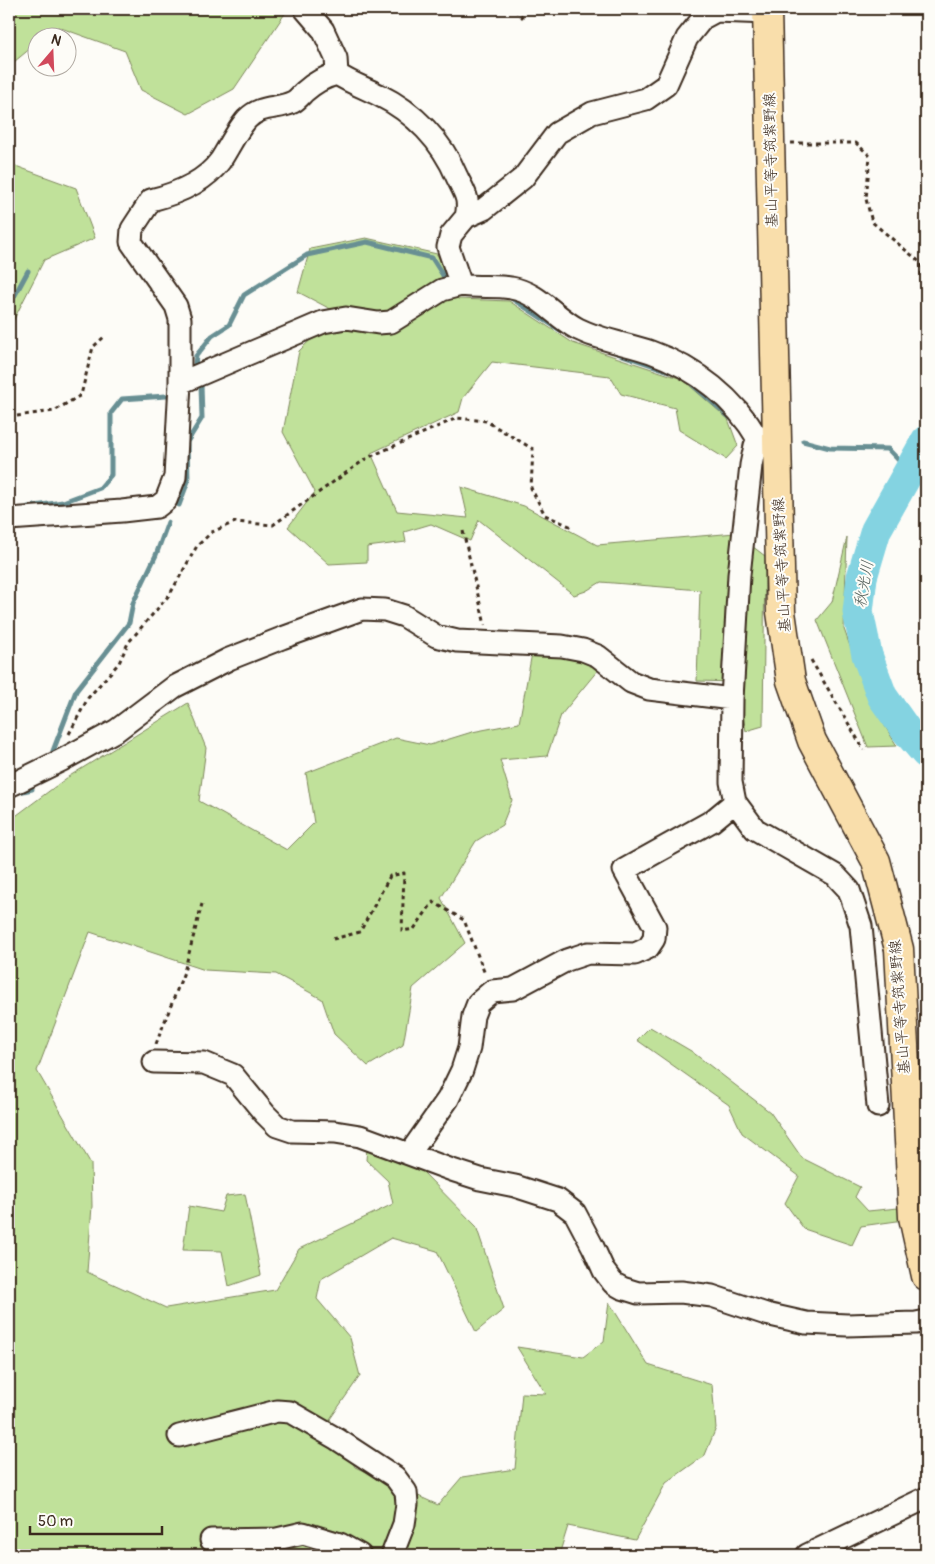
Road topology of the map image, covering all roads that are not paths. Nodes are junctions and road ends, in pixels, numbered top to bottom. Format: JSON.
{"nodes":[{"id":1,"x":305,"y":9,"type":"edge"},
{"id":2,"x":768,"y":11,"type":"edge"},
{"id":3,"x":338,"y":74,"type":"junction"},
{"id":4,"x":466,"y":217,"type":"junction"},
{"id":5,"x":461,"y":285,"type":"junction"},
{"id":6,"x":180,"y":383,"type":"junction"},
{"id":7,"x":768,"y":439,"type":"junction"},
{"id":8,"x":9,"y":519,"type":"edge"},
{"id":9,"x":732,"y":699,"type":"junction"},
{"id":10,"x":9,"y":786,"type":"edge"},
{"id":11,"x":735,"y":802,"type":"junction"},
{"id":12,"x":154,"y":1062,"type":"road end"},
{"id":13,"x":878,"y":1106,"type":"dead end"},
{"id":14,"x":410,"y":1153,"type":"junction"},
{"id":15,"x":926,"y":1276,"type":"edge"},
{"id":16,"x":926,"y":1321,"type":"edge"},
{"id":17,"x":179,"y":1436,"type":"dead end"},
{"id":18,"x":926,"y":1498,"type":"edge"},
{"id":19,"x":211,"y":1540,"type":"dead end"},
{"id":20,"x":394,"y":1550,"type":"edge"},
{"id":21,"x":360,"y":1555,"type":"edge"},
{"id":22,"x":807,"y":1555,"type":"edge"}],
"edges":[{"from":1,"to":3,"type":"street"},
{"from":2,"to":4,"type":"street"},
{"from":2,"to":7,"type":"main road","name":"基山平等寺筑紫野線"},
{"from":3,"to":4,"type":"street"},
{"from":3,"to":6,"type":"street"},
{"from":4,"to":5,"type":"street"},
{"from":5,"to":6,"type":"street"},
{"from":5,"to":7,"type":"street"},
{"from":6,"to":8,"type":"street"},
{"from":7,"to":9,"type":"street"},
{"from":7,"to":15,"type":"main road","name":"基山平等寺筑紫野線"},
{"from":9,"to":10,"type":"street"},
{"from":9,"to":11,"type":"street"},
{"from":11,"to":13,"type":"street"},
{"from":11,"to":14,"type":"street"},
{"from":12,"to":14,"type":"street"},
{"from":14,"to":16,"type":"street"},
{"from":17,"to":20,"type":"street"},
{"from":18,"to":22,"type":"street"},
{"from":19,"to":21,"type":"street"}]}
